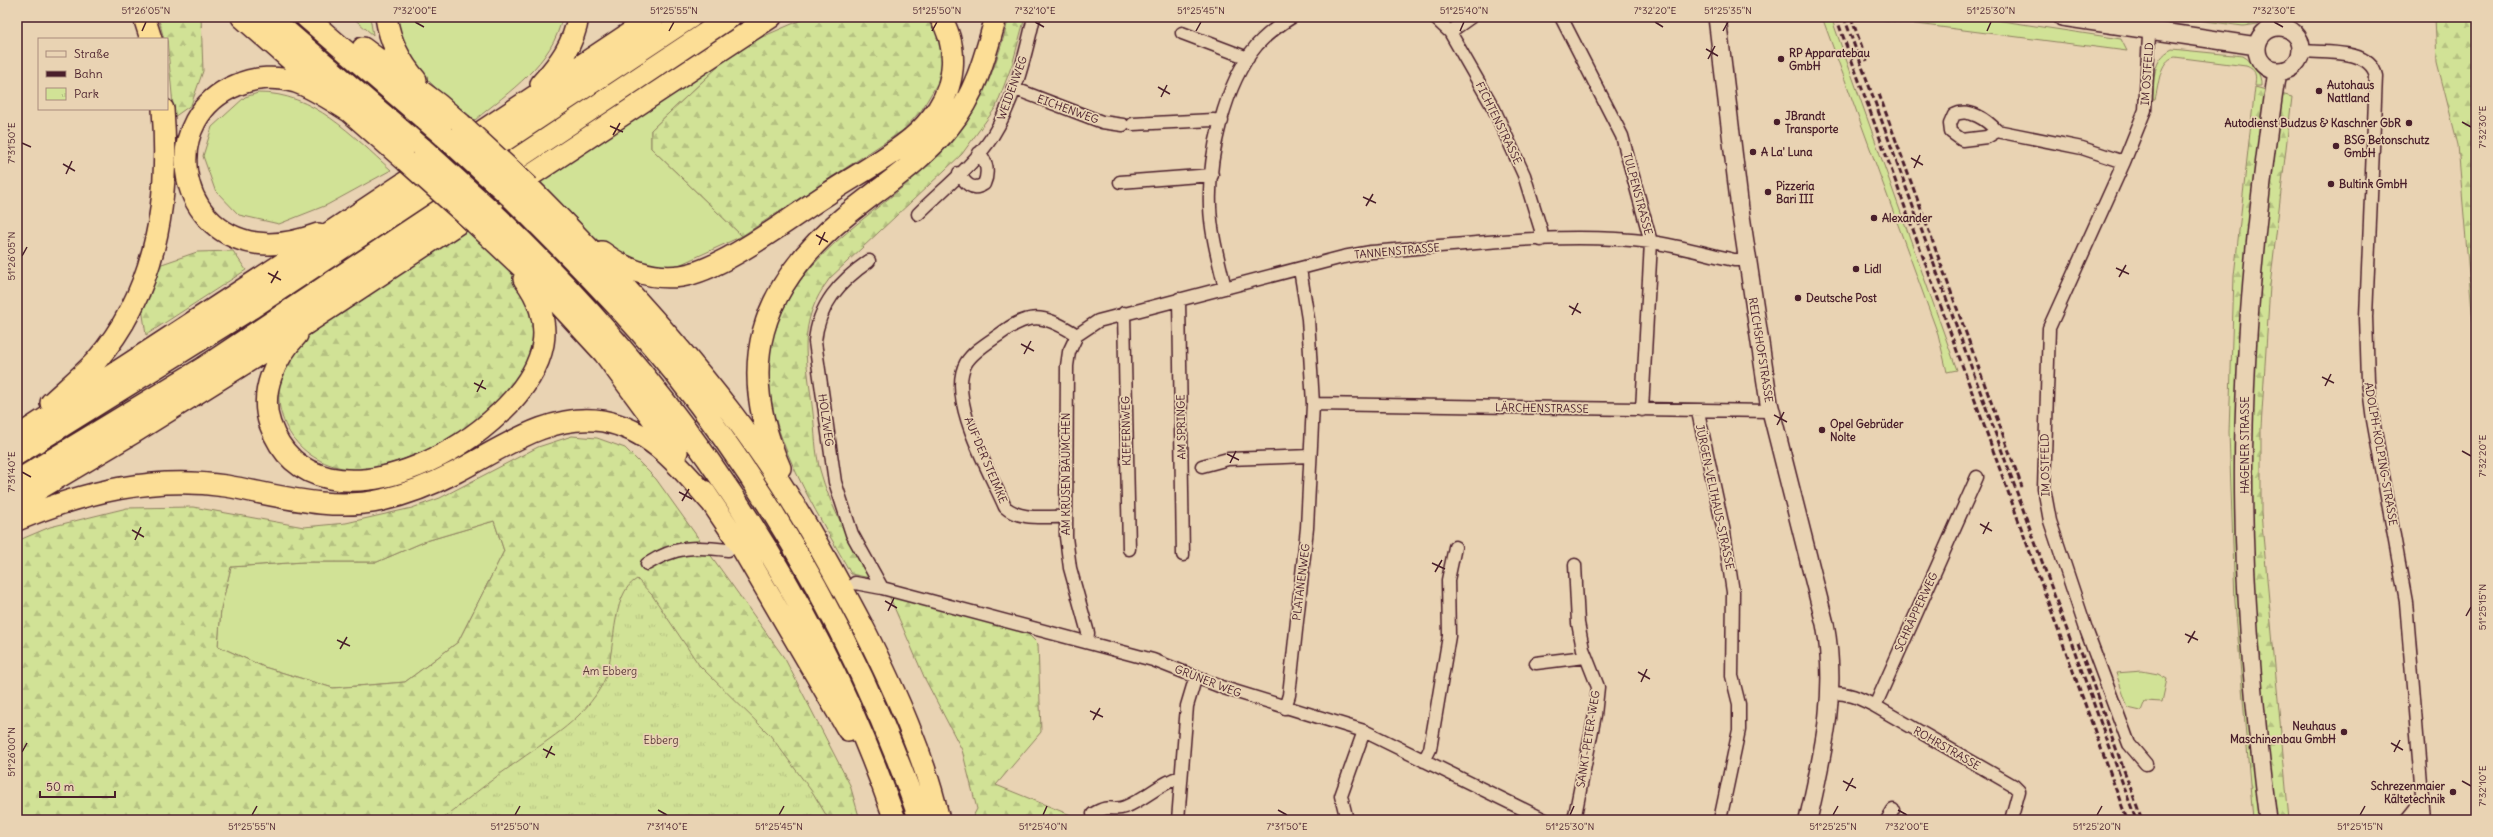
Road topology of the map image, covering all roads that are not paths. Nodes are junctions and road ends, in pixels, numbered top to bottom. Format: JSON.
{"nodes":[{"id":1,"x":144,"y":17,"type":"edge"},
{"id":2,"x":242,"y":17,"type":"edge"},
{"id":3,"x":270,"y":17,"type":"edge"},
{"id":4,"x":306,"y":17,"type":"edge"},
{"id":5,"x":318,"y":17,"type":"edge"},
{"id":6,"x":386,"y":17,"type":"edge"},
{"id":7,"x":578,"y":17,"type":"edge"},
{"id":8,"x":654,"y":17,"type":"edge"},
{"id":9,"x":690,"y":17,"type":"edge"},
{"id":10,"x":730,"y":17,"type":"edge"},
{"id":11,"x":940,"y":17,"type":"edge"},
{"id":12,"x":996,"y":17,"type":"edge"},
{"id":13,"x":1034,"y":17,"type":"edge"},
{"id":14,"x":1292,"y":17,"type":"edge"},
{"id":15,"x":1434,"y":17,"type":"edge"},
{"id":16,"x":1471,"y":17,"type":"edge"},
{"id":17,"x":1561,"y":17,"type":"edge"},
{"id":18,"x":1717,"y":17,"type":"edge"},
{"id":19,"x":2062,"y":17,"type":"edge"},
{"id":20,"x":769,"y":19,"type":"edge"},
{"id":21,"x":1276,"y":21,"type":"edge"},
{"id":22,"x":2284,"y":22,"type":"edge"},
{"id":23,"x":2150,"y":24,"type":"edge"},
{"id":24,"x":1450,"y":32,"type":"junction"},
{"id":25,"x":1182,"y":33,"type":"dead end"},
{"id":26,"x":151,"y":38,"type":"edge"},
{"id":27,"x":2257,"y":46,"type":"junction"},
{"id":28,"x":2302,"y":51,"type":"junction"},
{"id":29,"x":1248,"y":58,"type":"junction"},
{"id":30,"x":2277,"y":71,"type":"junction"},
{"id":31,"x":1013,"y":88,"type":"junction"},
{"id":32,"x":525,"y":101,"type":"junction"},
{"id":33,"x":438,"y":104,"type":"junction"},
{"id":34,"x":163,"y":110,"type":"edge"},
{"id":35,"x":352,"y":113,"type":"junction"},
{"id":36,"x":1222,"y":121,"type":"junction"},
{"id":37,"x":452,"y":130,"type":"junction"},
{"id":38,"x":1997,"y":131,"type":"dead end"},
{"id":39,"x":979,"y":154,"type":"junction"},
{"id":40,"x":2124,"y":162,"type":"junction"},
{"id":41,"x":959,"y":173,"type":"junction"},
{"id":42,"x":1212,"y":175,"type":"junction"},
{"id":43,"x":1120,"y":182,"type":"dead end"},
{"id":44,"x":520,"y":192,"type":"junction"},
{"id":45,"x":918,"y":214,"type":"dead end"},
{"id":46,"x":483,"y":218,"type":"junction"},
{"id":47,"x":562,"y":220,"type":"junction"},
{"id":48,"x":338,"y":227,"type":"junction"},
{"id":49,"x":1541,"y":240,"type":"junction"},
{"id":50,"x":495,"y":242,"type":"junction"},
{"id":51,"x":1651,"y":242,"type":"junction"},
{"id":52,"x":1747,"y":260,"type":"junction"},
{"id":53,"x":868,"y":261,"type":"dead end"},
{"id":54,"x":1300,"y":269,"type":"junction"},
{"id":55,"x":1225,"y":288,"type":"junction"},
{"id":56,"x":352,"y":294,"type":"junction"},
{"id":57,"x":1179,"y":299,"type":"junction"},
{"id":58,"x":1124,"y":313,"type":"junction"},
{"id":59,"x":1077,"y":335,"type":"junction"},
{"id":60,"x":1313,"y":404,"type":"junction"},
{"id":61,"x":1642,"y":410,"type":"junction"},
{"id":62,"x":1771,"y":411,"type":"junction"},
{"id":63,"x":1698,"y":412,"type":"junction"},
{"id":64,"x":17,"y":430,"type":"edge"},
{"id":65,"x":17,"y":437,"type":"edge"},
{"id":66,"x":17,"y":454,"type":"edge"},
{"id":67,"x":1310,"y":456,"type":"junction"},
{"id":68,"x":1202,"y":466,"type":"dead end"},
{"id":69,"x":1977,"y":477,"type":"dead end"},
{"id":70,"x":17,"y":481,"type":"edge"},
{"id":71,"x":17,"y":502,"type":"edge"},
{"id":72,"x":712,"y":503,"type":"junction"},
{"id":73,"x":801,"y":516,"type":"junction"},
{"id":74,"x":1065,"y":516,"type":"junction"},
{"id":75,"x":17,"y":520,"type":"edge"},
{"id":76,"x":1455,"y":547,"type":"dead end"},
{"id":77,"x":1129,"y":549,"type":"dead end"},
{"id":78,"x":728,"y":550,"type":"dead end"},
{"id":79,"x":1183,"y":555,"type":"dead end"},
{"id":80,"x":647,"y":564,"type":"dead end"},
{"id":81,"x":1575,"y":565,"type":"dead end"},
{"id":82,"x":855,"y":583,"type":"dead end"},
{"id":83,"x":882,"y":588,"type":"junction"},
{"id":84,"x":1087,"y":642,"type":"junction"},
{"id":85,"x":1585,"y":657,"type":"junction"},
{"id":86,"x":1536,"y":663,"type":"dead end"},
{"id":87,"x":1196,"y":676,"type":"junction"},
{"id":88,"x":1831,"y":693,"type":"junction"},
{"id":89,"x":1875,"y":706,"type":"junction"},
{"id":90,"x":1285,"y":708,"type":"junction"},
{"id":91,"x":1364,"y":732,"type":"junction"},
{"id":92,"x":1424,"y":761,"type":"junction"},
{"id":93,"x":2146,"y":764,"type":"dead end"},
{"id":94,"x":1180,"y":777,"type":"junction"},
{"id":95,"x":885,"y":790,"type":"junction"},
{"id":96,"x":2423,"y":796,"type":"junction"},
{"id":97,"x":1094,"y":814,"type":"dead end"},
{"id":98,"x":895,"y":820,"type":"edge"},
{"id":99,"x":920,"y":820,"type":"edge"},
{"id":100,"x":939,"y":820,"type":"edge"},
{"id":101,"x":1178,"y":820,"type":"edge"},
{"id":102,"x":1347,"y":820,"type":"edge"},
{"id":103,"x":1545,"y":820,"type":"edge"},
{"id":104,"x":1574,"y":820,"type":"edge"},
{"id":105,"x":1720,"y":820,"type":"edge"},
{"id":106,"x":1808,"y":820,"type":"edge"},
{"id":107,"x":2011,"y":820,"type":"edge"},
{"id":108,"x":2268,"y":820,"type":"edge"},
{"id":109,"x":2407,"y":820,"type":"edge"},
{"id":110,"x":2424,"y":820,"type":"edge"}],
"edges":[{"from":1,"to":26,"type":"highway"},
{"from":2,"to":35,"type":"highway"},
{"from":3,"to":46,"type":"highway","bridge":true},
{"from":4,"to":37,"type":"highway"},
{"from":5,"to":33,"type":"highway"},
{"from":6,"to":33,"type":"highway"},
{"from":7,"to":32,"type":"highway"},
{"from":8,"to":32,"type":"highway"},
{"from":9,"to":66,"type":"highway"},
{"from":10,"to":70,"type":"highway"},
{"from":11,"to":47,"type":"highway"},
{"from":12,"to":73,"type":"highway"},
{"from":13,"to":31,"type":"street","name":"WEIDENWEG"},
{"from":14,"to":21,"type":"street"},
{"from":15,"to":24,"type":"street","name":"FICHTENSTRASSE"},
{"from":16,"to":24,"type":"street"},
{"from":17,"to":51,"type":"street","name":"TULPENSTRASSE"},
{"from":18,"to":52,"type":"main road","name":"REICHSHOFSTRASSE"},
{"from":19,"to":23,"type":"main road"},
{"from":20,"to":56,"type":"highway"},
{"from":21,"to":29,"type":"street"},
{"from":22,"to":27,"type":"main road"},
{"from":22,"to":28,"type":"main road"},
{"from":23,"to":27,"type":"main road"},
{"from":23,"to":40,"type":"street","name":"IM OSTFELD"},
{"from":24,"to":49,"type":"street","name":"FICHTENSTRASSE"},
{"from":25,"to":29,"type":"street"},
{"from":27,"to":30,"type":"main road"},
{"from":28,"to":30,"type":"main road"},
{"from":28,"to":96,"type":"street","name":"ADOLPH-KOLPING-STRASSE"},
{"from":29,"to":36,"type":"street"},
{"from":30,"to":108,"type":"main road","name":"HAGENER STRASSE"},
{"from":31,"to":36,"type":"street","name":"EICHENWEG"},
{"from":31,"to":39,"type":"street","name":"WEIDENWEG"},
{"from":32,"to":48,"type":"highway"},
{"from":33,"to":37,"type":"highway"},
{"from":34,"to":64,"type":"highway"},
{"from":35,"to":46,"type":"highway","bridge":true},
{"from":35,"to":48,"type":"highway"},
{"from":36,"to":42,"type":"street"},
{"from":37,"to":44,"type":"highway","bridge":true},
{"from":38,"to":40,"type":"street"},
{"from":39,"to":41,"type":"street","name":"WEIDENWEG"},
{"from":39,"to":41,"type":"street"},
{"from":40,"to":93,"type":"street","name":"IM OSTFELD"},
{"from":41,"to":45,"type":"street","name":"WEIDENWEG"},
{"from":42,"to":43,"type":"street"},
{"from":42,"to":55,"type":"street"},
{"from":44,"to":47,"type":"highway"},
{"from":44,"to":99,"type":"highway"},
{"from":46,"to":50,"type":"highway"},
{"from":46,"to":95,"type":"highway"},
{"from":47,"to":73,"type":"highway"},
{"from":48,"to":65,"type":"highway"},
{"from":49,"to":51,"type":"street","name":"TANNENSTRASSE"},
{"from":49,"to":54,"type":"street","name":"TANNENSTRASSE"},
{"from":50,"to":56,"type":"highway"},
{"from":50,"to":72,"type":"highway"},
{"from":51,"to":52,"type":"street","name":"TANNENSTRASSE"},
{"from":51,"to":61,"type":"street","name":"TULPENSTRASSE"},
{"from":52,"to":62,"type":"main road","name":"REICHSHOFSTRASSE"},
{"from":53,"to":83,"type":"street","name":"HOLZWEG"},
{"from":54,"to":55,"type":"street","name":"TANNENSTRASSE"},
{"from":54,"to":60,"type":"street","name":"PLATANENWEG"},
{"from":55,"to":57,"type":"street","name":"TANNENSTRASSE"},
{"from":56,"to":71,"type":"highway"},
{"from":57,"to":58,"type":"street","name":"TANNENSTRASSE"},
{"from":57,"to":79,"type":"street","name":"AM SPRINGE"},
{"from":58,"to":59,"type":"street","name":"TANNENSTRASSE"},
{"from":58,"to":77,"type":"street","name":"KIEFERNWEG"},
{"from":59,"to":74,"type":"street","name":"AM KRUSEN BÄUMCHEN"},
{"from":59,"to":74,"type":"street","name":"AUF DER STEIMKE"},
{"from":60,"to":61,"type":"street","name":"LÄRCHENSTRASSE"},
{"from":60,"to":67,"type":"street","name":"PLATANENWEG"},
{"from":61,"to":63,"type":"street","name":"LÄRCHENSTRASSE"},
{"from":62,"to":63,"type":"street","name":"LÄRCHENSTRASSE"},
{"from":62,"to":88,"type":"main road","name":"REICHSHOFSTRASSE"},
{"from":63,"to":105,"type":"street","name":"JÜRGEN-VELTHAUS-STRASSE"},
{"from":67,"to":68,"type":"street"},
{"from":67,"to":90,"type":"street","name":"PLATANENWEG"},
{"from":69,"to":89,"type":"street","name":"SCHRÄPPERWEG"},
{"from":72,"to":75,"type":"highway"},
{"from":72,"to":95,"type":"highway"},
{"from":73,"to":100,"type":"highway"},
{"from":74,"to":84,"type":"street","name":"AM KRUSEN BÄUMCHEN"},
{"from":76,"to":92,"type":"street"},
{"from":78,"to":80,"type":"street"},
{"from":81,"to":85,"type":"street","name":"SANKT-PETER-WEG"},
{"from":82,"to":83,"type":"street","name":"GRÜNER WEG"},
{"from":83,"to":84,"type":"street","name":"GRÜNER WEG"},
{"from":84,"to":87,"type":"street","name":"GRÜNER WEG"},
{"from":85,"to":86,"type":"street"},
{"from":85,"to":104,"type":"street","name":"SANKT-PETER-WEG"},
{"from":87,"to":90,"type":"street","name":"GRÜNER WEG"},
{"from":87,"to":94,"type":"street"},
{"from":88,"to":89,"type":"street"},
{"from":88,"to":106,"type":"main road","name":"REICHSHOFSTRASSE"},
{"from":89,"to":107,"type":"street","name":"ROHRSTRASSE"},
{"from":90,"to":91,"type":"street","name":"GRÜNER WEG"},
{"from":91,"to":92,"type":"street","name":"GRÜNER WEG"},
{"from":91,"to":102,"type":"street"},
{"from":92,"to":103,"type":"street","name":"GRÜNER WEG"},
{"from":94,"to":97,"type":"street"},
{"from":94,"to":101,"type":"street"},
{"from":95,"to":98,"type":"highway"},
{"from":96,"to":109,"type":"street"},
{"from":96,"to":110,"type":"street","name":"ADOLPH-KOLPING-STRASSE"}]}
